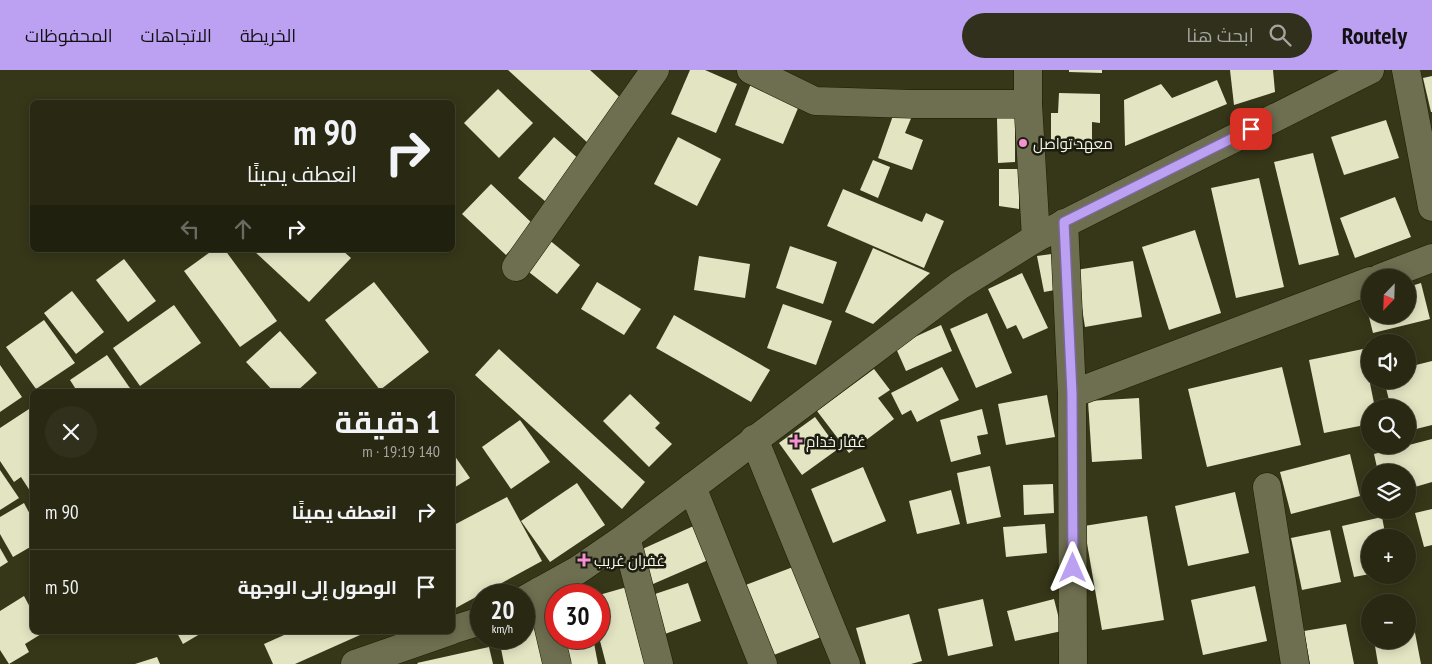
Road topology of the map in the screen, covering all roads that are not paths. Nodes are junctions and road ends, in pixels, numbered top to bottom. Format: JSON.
{"nodes":[{"id":1,"x":655,"y":70,"type":"edge"},
{"id":2,"x":751,"y":70,"type":"edge"},
{"id":3,"x":1028,"y":70,"type":"edge"},
{"id":4,"x":1370,"y":70,"type":"edge"},
{"id":5,"x":1406,"y":70,"type":"edge"},
{"id":6,"x":1028,"y":104,"type":"junction"},
{"id":7,"x":1432,"y":207,"type":"edge"},
{"id":8,"x":1064,"y":222,"type":"junction"},
{"id":9,"x":1036,"y":238,"type":"junction"},
{"id":10,"x":1432,"y":258,"type":"edge"},
{"id":11,"x":516,"y":267,"type":"dead end"},
{"id":12,"x":1403,"y":269,"type":"edge"},
{"id":13,"x":1361,"y":284,"type":"edge"},
{"id":14,"x":1072,"y":394,"type":"junction"},
{"id":15,"x":754,"y":439,"type":"junction"},
{"id":16,"x":692,"y":487,"type":"junction"},
{"id":17,"x":1267,"y":487,"type":"dead end"},
{"id":18,"x":626,"y":537,"type":"junction"},
{"id":19,"x":535,"y":593,"type":"edge"},
{"id":20,"x":535,"y":603,"type":"edge"},
{"id":21,"x":470,"y":624,"type":"edge"},
{"id":22,"x":455,"y":630,"type":"edge"},
{"id":23,"x":442,"y":634,"type":"edge"},
{"id":24,"x":355,"y":664,"type":"edge"},
{"id":25,"x":557,"y":664,"type":"edge"},
{"id":26,"x":659,"y":664,"type":"edge"},
{"id":27,"x":763,"y":664,"type":"edge"},
{"id":28,"x":846,"y":664,"type":"edge"},
{"id":29,"x":1073,"y":664,"type":"edge"},
{"id":30,"x":1295,"y":664,"type":"edge"}],
"edges":[{"from":1,"to":11,"type":"street"},
{"from":2,"to":6,"type":"street"},
{"from":3,"to":6,"type":"street"},
{"from":4,"to":8,"type":"street"},
{"from":5,"to":7,"type":"street"},
{"from":6,"to":9,"type":"street"},
{"from":8,"to":9,"type":"street"},
{"from":8,"to":14,"type":"street"},
{"from":9,"to":15,"type":"street"},
{"from":10,"to":12,"type":"street"},
{"from":13,"to":14,"type":"street"},
{"from":14,"to":29,"type":"street"},
{"from":15,"to":16,"type":"street"},
{"from":15,"to":28,"type":"street"},
{"from":16,"to":18,"type":"street"},
{"from":16,"to":27,"type":"street"},
{"from":17,"to":30,"type":"street"},
{"from":18,"to":19,"type":"street"},
{"from":18,"to":26,"type":"street"},
{"from":20,"to":25,"type":"street"},
{"from":21,"to":22,"type":"street"},
{"from":23,"to":24,"type":"street"}]}
